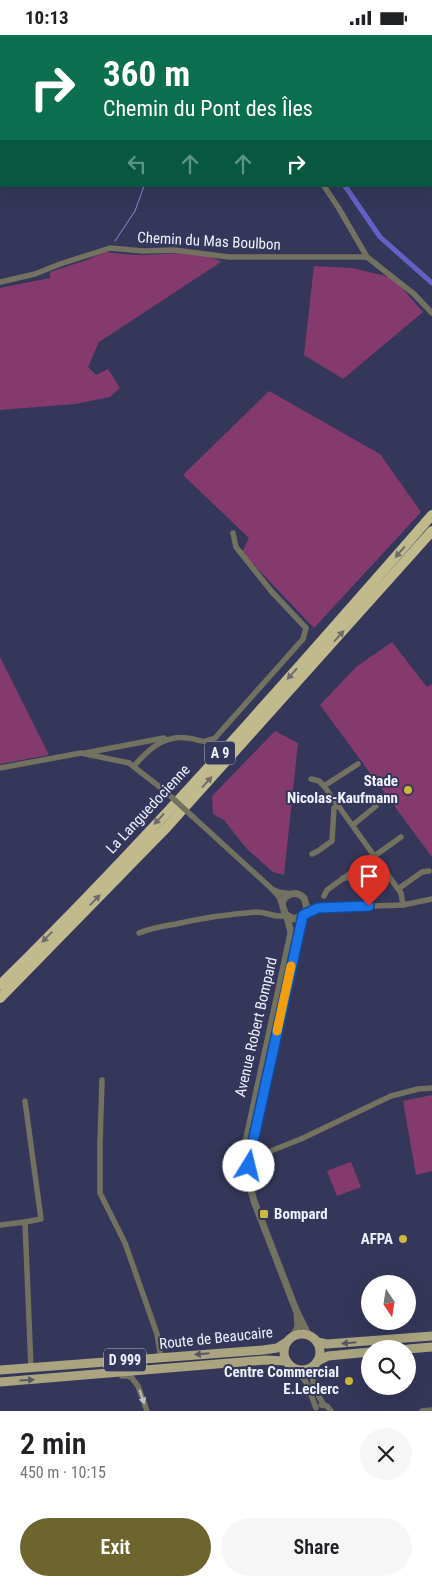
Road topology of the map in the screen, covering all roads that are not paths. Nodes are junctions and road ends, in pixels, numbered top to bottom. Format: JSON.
{"nodes":[{"id":1,"x":325,"y":187,"type":"edge"},
{"id":2,"x":367,"y":257,"type":"junction"},
{"id":3,"x":0,"y":282,"type":"edge"},
{"id":4,"x":432,"y":313,"type":"edge"},
{"id":5,"x":432,"y":515,"type":"edge"},
{"id":6,"x":432,"y":531,"type":"edge"},
{"id":7,"x":233,"y":533,"type":"dead end"},
{"id":8,"x":169,"y":738,"type":"junction"},
{"id":9,"x":81,"y":753,"type":"junction"},
{"id":10,"x":358,"y":764,"type":"dead end"},
{"id":11,"x":134,"y":766,"type":"junction"},
{"id":12,"x":0,"y":768,"type":"edge"},
{"id":13,"x":311,"y":779,"type":"dead end"},
{"id":14,"x":324,"y":786,"type":"junction"},
{"id":15,"x":338,"y":805,"type":"junction"},
{"id":16,"x":376,"y":806,"type":"dead end"},
{"id":17,"x":353,"y":825,"type":"junction"},
{"id":18,"x":401,"y":837,"type":"dead end"},
{"id":19,"x":312,"y":854,"type":"dead end"},
{"id":20,"x":374,"y":856,"type":"junction"},
{"id":21,"x":429,"y":871,"type":"dead end"},
{"id":22,"x":389,"y":877,"type":"junction"},
{"id":23,"x":343,"y":878,"type":"junction"},
{"id":24,"x":272,"y":889,"type":"junction"},
{"id":25,"x":398,"y":889,"type":"junction"},
{"id":26,"x":292,"y":894,"type":"junction"},
{"id":27,"x":324,"y":896,"type":"dead end"},
{"id":28,"x":432,"y":899,"type":"edge"},
{"id":29,"x":306,"y":901,"type":"junction"},
{"id":30,"x":282,"y":905,"type":"junction"},
{"id":31,"x":403,"y":905,"type":"junction"},
{"id":32,"x":318,"y":908,"type":"junction"},
{"id":33,"x":285,"y":914,"type":"junction"},
{"id":34,"x":304,"y":915,"type":"junction"},
{"id":35,"x":138,"y":933,"type":"dead end"},
{"id":36,"x":0,"y":985,"type":"edge"},
{"id":37,"x":0,"y":998,"type":"edge"},
{"id":38,"x":102,"y":1080,"type":"dead end"},
{"id":39,"x":432,"y":1088,"type":"edge"},
{"id":40,"x":25,"y":1101,"type":"dead end"},
{"id":41,"x":248,"y":1146,"type":"junction"},
{"id":42,"x":256,"y":1155,"type":"junction"},
{"id":43,"x":249,"y":1163,"type":"junction"},
{"id":44,"x":25,"y":1222,"type":"junction"},
{"id":45,"x":0,"y":1225,"type":"edge"},
{"id":46,"x":296,"y":1310,"type":"junction"},
{"id":47,"x":293,"y":1336,"type":"junction"},
{"id":48,"x":432,"y":1336,"type":"edge"},
{"id":49,"x":313,"y":1339,"type":"junction"},
{"id":50,"x":286,"y":1343,"type":"junction"},
{"id":51,"x":432,"y":1347,"type":"edge"},
{"id":52,"x":416,"y":1348,"type":"edge"},
{"id":53,"x":361,"y":1353,"type":"edge"},
{"id":54,"x":161,"y":1358,"type":"junction"},
{"id":55,"x":285,"y":1361,"type":"junction"},
{"id":56,"x":316,"y":1364,"type":"junction"},
{"id":57,"x":31,"y":1368,"type":"junction"},
{"id":58,"x":0,"y":1370,"type":"edge"},
{"id":59,"x":297,"y":1370,"type":"junction"},
{"id":60,"x":53,"y":1378,"type":"junction"},
{"id":61,"x":0,"y":1382,"type":"edge"},
{"id":62,"x":328,"y":1408,"type":"edge"},
{"id":63,"x":315,"y":1409,"type":"edge"},
{"id":64,"x":432,"y":1410,"type":"edge"},
{"id":65,"x":147,"y":1411,"type":"edge"},
{"id":66,"x":337,"y":1411,"type":"edge"},
{"id":67,"x":422,"y":1411,"type":"edge"}],
"edges":[{"from":1,"to":2,"type":"street"},
{"from":2,"to":3,"type":"street","name":"Chemin du Mas Boulbon"},
{"from":2,"to":4,"type":"street"},
{"from":5,"to":36,"type":"highway","name":"La Languedocienne","number":"A 9","one_way":true},
{"from":37,"to":6,"type":"highway","name":"La Languedocienne","number":"A 9","one_way":true},
{"from":7,"to":8,"type":"street"},
{"from":8,"to":9,"type":"street"},
{"from":8,"to":11,"type":"street"},
{"from":9,"to":11,"type":"street"},
{"from":9,"to":12,"type":"street"},
{"from":10,"to":14,"type":"street"},
{"from":11,"to":24,"type":"street","bridge":true},
{"from":13,"to":14,"type":"street"},
{"from":14,"to":15,"type":"street"},
{"from":15,"to":17,"type":"street"},
{"from":15,"to":19,"type":"street"},
{"from":16,"to":17,"type":"street"},
{"from":17,"to":20,"type":"street"},
{"from":18,"to":20,"type":"street"},
{"from":20,"to":22,"type":"street"},
{"from":20,"to":23,"type":"street"},
{"from":21,"to":25,"type":"street"},
{"from":22,"to":23,"type":"street"},
{"from":22,"to":25,"type":"street"},
{"from":23,"to":27,"type":"street"},
{"from":24,"to":26,"type":"street"},
{"from":24,"to":30,"type":"street"},
{"from":25,"to":31,"type":"street"},
{"from":26,"to":29,"type":"street"},
{"from":26,"to":30,"type":"street"},
{"from":28,"to":31,"type":"street"},
{"from":29,"to":32,"type":"street"},
{"from":29,"to":34,"type":"street"},
{"from":30,"to":33,"type":"street"},
{"from":31,"to":32,"type":"street"},
{"from":32,"to":34,"type":"street"},
{"from":33,"to":34,"type":"street"},
{"from":33,"to":35,"type":"street"},
{"from":33,"to":41,"type":"street","name":"Avenue Robert Bompard"},
{"from":34,"to":41,"type":"street","name":"Avenue Robert Bompard"},
{"from":38,"to":54,"type":"street"},
{"from":39,"to":42,"type":"street"},
{"from":40,"to":44,"type":"street"},
{"from":41,"to":42,"type":"street"},
{"from":41,"to":43,"type":"street","name":"Avenue Robert Bompard"},
{"from":42,"to":43,"type":"street"},
{"from":43,"to":46,"type":"street","name":"Avenue Robert Bompard"},
{"from":44,"to":45,"type":"street"},
{"from":44,"to":57,"type":"street"},
{"from":46,"to":47,"type":"street","name":"Avenue Robert Bompard"},
{"from":46,"to":49,"type":"street","name":"Avenue Robert Bompard"},
{"from":47,"to":49,"type":"main road"},
{"from":47,"to":50,"type":"main road"},
{"from":48,"to":49,"type":"main road","one_way":true},
{"from":49,"to":56,"type":"main road"},
{"from":50,"to":54,"type":"main road","name":"Route de Beaucaire","number":"D 999","one_way":true},
{"from":50,"to":55,"type":"main road"},
{"from":51,"to":52,"type":"main road"},
{"from":53,"to":56,"type":"main road"},
{"from":54,"to":57,"type":"main road","name":"Route de Beaucaire","number":"D 999"},
{"from":55,"to":59,"type":"main road"},
{"from":55,"to":60,"type":"main road","name":"Route de Beaucaire","number":"D 999"},
{"from":56,"to":59,"type":"main road"},
{"from":56,"to":62,"type":"street"},
{"from":57,"to":58,"type":"main road","name":"Route de Beaucaire","number":"D 999"},
{"from":59,"to":63,"type":"street"},
{"from":61,"to":60,"type":"main road","name":"Route de Beaucaire","number":"D 999","one_way":true},
{"from":60,"to":65,"type":"street","one_way":true},
{"from":62,"to":63,"type":"street"},
{"from":62,"to":66,"type":"street"},
{"from":64,"to":67,"type":"street"}]}
